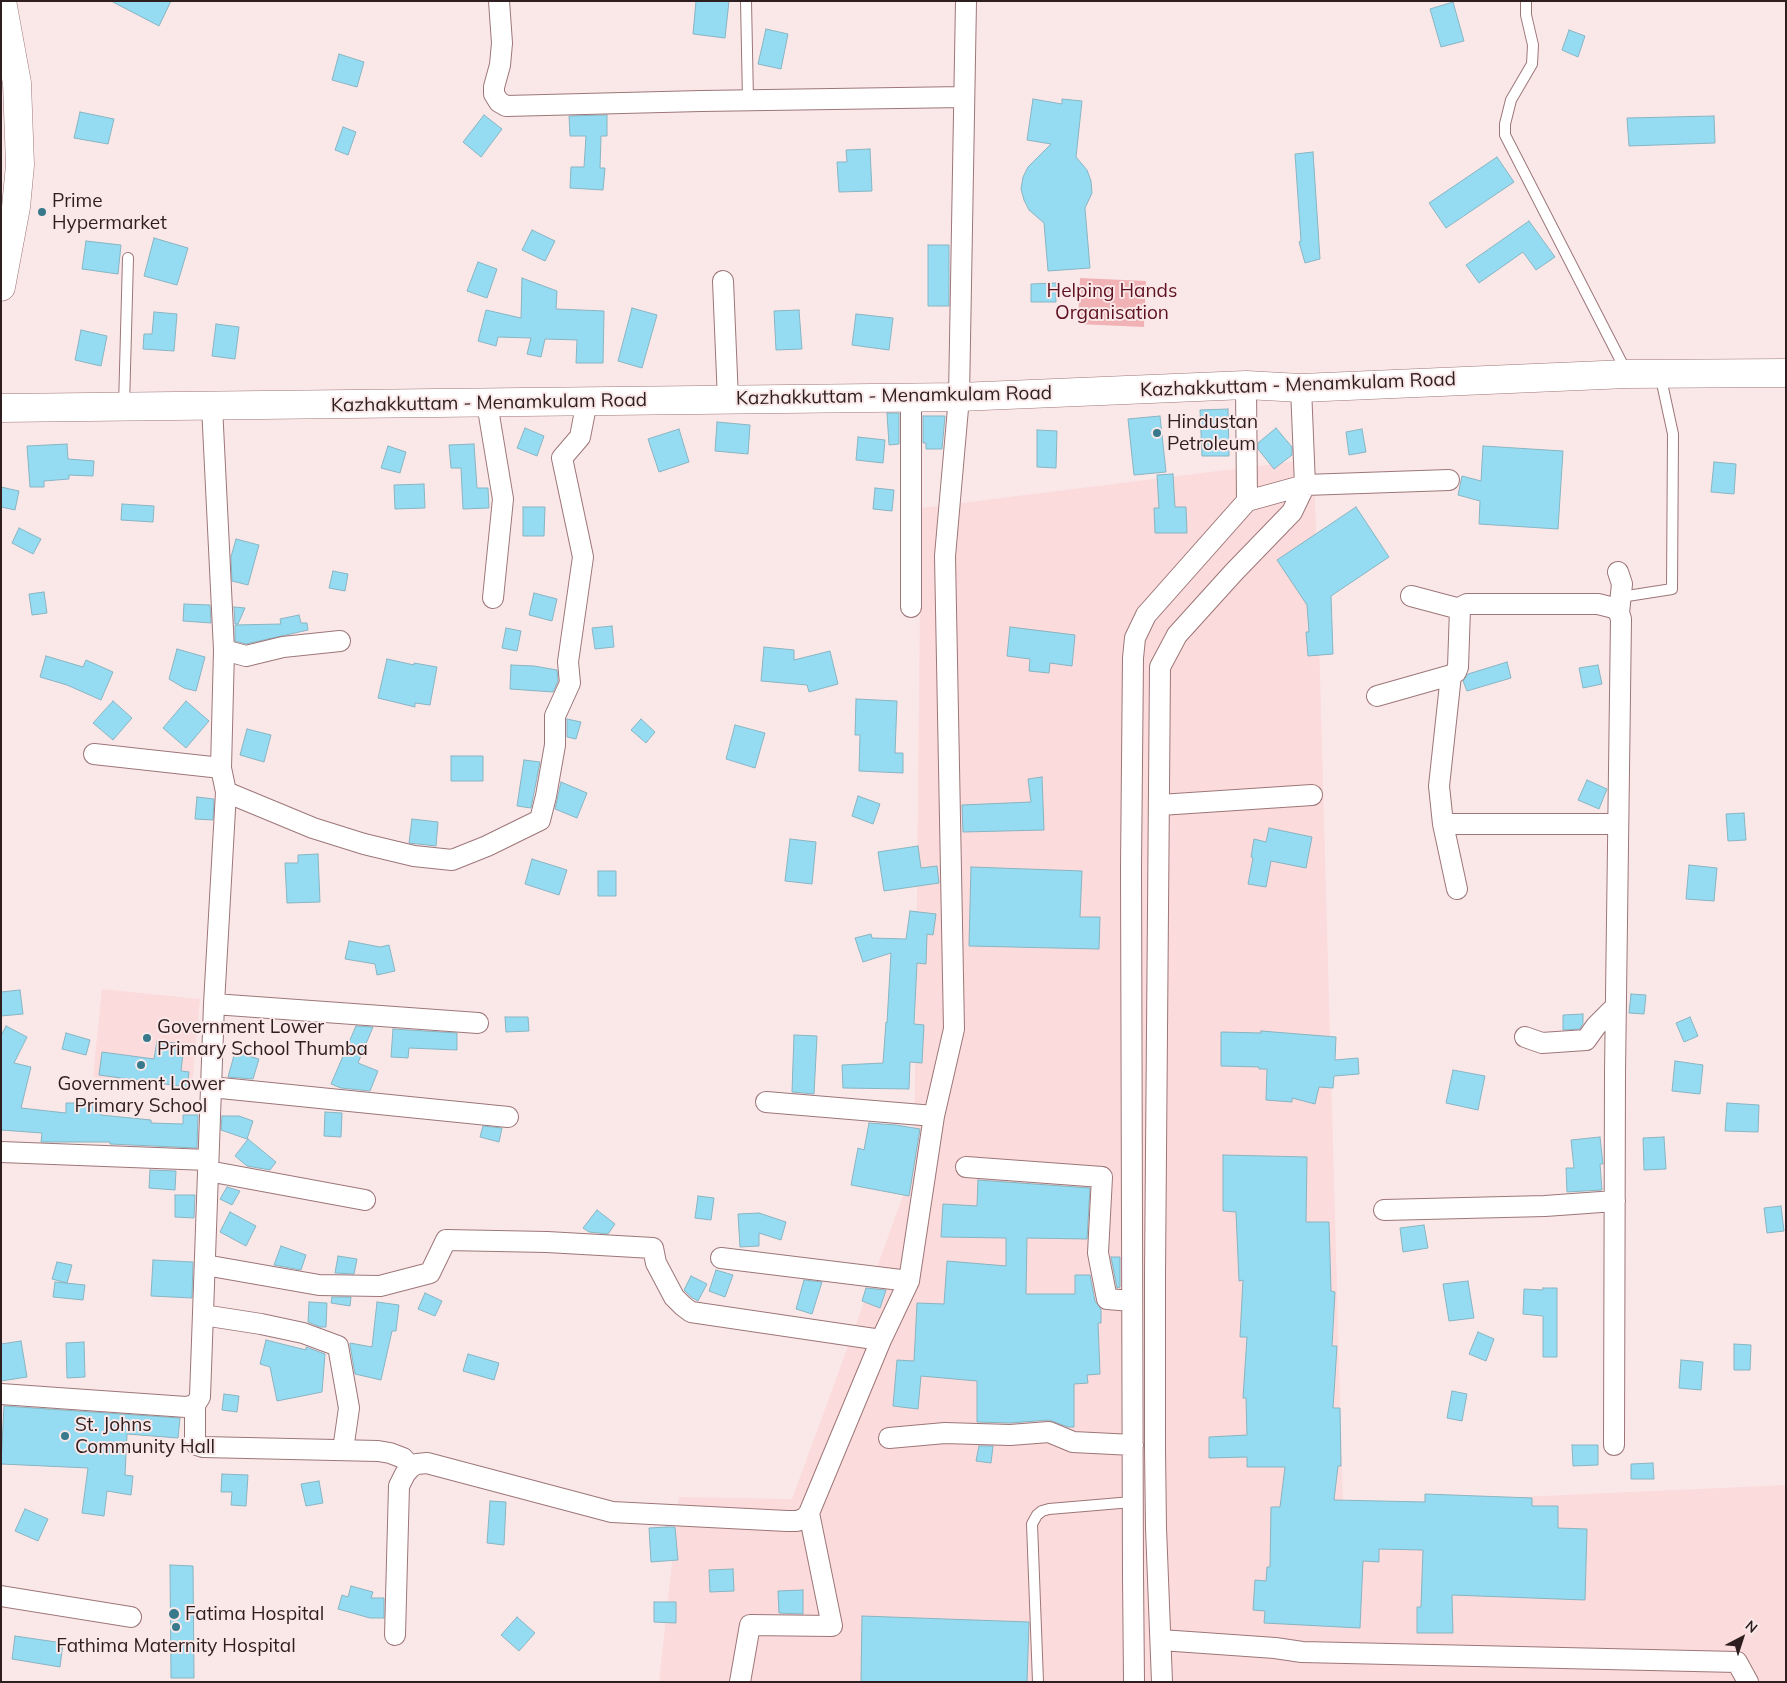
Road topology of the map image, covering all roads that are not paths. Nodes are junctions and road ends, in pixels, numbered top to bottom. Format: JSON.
{"nodes":[{"id":1,"x":499,"y":1,"type":"edge"},
{"id":2,"x":746,"y":1,"type":"edge"},
{"id":3,"x":966,"y":1,"type":"edge"},
{"id":4,"x":1526,"y":1,"type":"edge"},
{"id":5,"x":3,"y":9,"type":"edge"},
{"id":6,"x":964,"y":97,"type":"junction"},
{"id":7,"x":748,"y":100,"type":"junction"},
{"id":8,"x":6,"y":232,"type":"edge"},
{"id":9,"x":128,"y":258,"type":"dead end"},
{"id":10,"x":723,"y":281,"type":"dead end"},
{"id":11,"x":1,"y":287,"type":"edge"},
{"id":12,"x":1660,"y":373,"type":"junction"},
{"id":13,"x":1786,"y":373,"type":"edge"},
{"id":14,"x":1627,"y":374,"type":"junction"},
{"id":15,"x":1246,"y":385,"type":"junction"},
{"id":16,"x":1301,"y":388,"type":"junction"},
{"id":17,"x":959,"y":397,"type":"junction"},
{"id":18,"x":911,"y":398,"type":"junction"},
{"id":19,"x":728,"y":400,"type":"junction"},
{"id":20,"x":487,"y":402,"type":"junction"},
{"id":21,"x":588,"y":402,"type":"junction"},
{"id":22,"x":212,"y":406,"type":"junction"},
{"id":23,"x":124,"y":407,"type":"junction"},
{"id":24,"x":1,"y":408,"type":"edge"},
{"id":25,"x":1449,"y":480,"type":"dead end"},
{"id":26,"x":1305,"y":485,"type":"junction"},
{"id":27,"x":1247,"y":501,"type":"junction"},
{"id":28,"x":1618,"y":572,"type":"dead end"},
{"id":29,"x":1411,"y":596,"type":"dead end"},
{"id":30,"x":493,"y":598,"type":"dead end"},
{"id":31,"x":1620,"y":605,"type":"junction"},
{"id":32,"x":912,"y":607,"type":"dead end"},
{"id":33,"x":1460,"y":609,"type":"junction"},
{"id":34,"x":340,"y":640,"type":"dead end"},
{"id":35,"x":224,"y":650,"type":"junction"},
{"id":36,"x":1451,"y":675,"type":"junction"},
{"id":37,"x":1377,"y":696,"type":"dead end"},
{"id":38,"x":94,"y":754,"type":"dead end"},
{"id":39,"x":221,"y":768,"type":"junction"},
{"id":40,"x":226,"y":792,"type":"junction"},
{"id":41,"x":1312,"y":795,"type":"dead end"},
{"id":42,"x":1160,"y":805,"type":"junction"},
{"id":43,"x":1443,"y":824,"type":"junction"},
{"id":44,"x":1618,"y":824,"type":"junction"},
{"id":45,"x":1160,"y":866,"type":"junction"},
{"id":46,"x":1131,"y":868,"type":"junction"},
{"id":47,"x":1457,"y":889,"type":"dead end"},
{"id":48,"x":214,"y":1004,"type":"junction"},
{"id":49,"x":1616,"y":1006,"type":"junction"},
{"id":50,"x":478,"y":1023,"type":"dead end"},
{"id":51,"x":1525,"y":1037,"type":"dead end"},
{"id":52,"x":211,"y":1087,"type":"junction"},
{"id":53,"x":766,"y":1102,"type":"dead end"},
{"id":54,"x":934,"y":1116,"type":"junction"},
{"id":55,"x":508,"y":1117,"type":"dead end"},
{"id":56,"x":1,"y":1152,"type":"edge"},
{"id":57,"x":208,"y":1165,"type":"junction"},
{"id":58,"x":966,"y":1167,"type":"dead end"},
{"id":59,"x":365,"y":1200,"type":"dead end"},
{"id":60,"x":1615,"y":1201,"type":"junction"},
{"id":61,"x":1384,"y":1210,"type":"dead end"},
{"id":62,"x":721,"y":1258,"type":"dead end"},
{"id":63,"x":205,"y":1265,"type":"junction"},
{"id":64,"x":1132,"y":1272,"type":"junction"},
{"id":65,"x":1155,"y":1273,"type":"junction"},
{"id":66,"x":909,"y":1281,"type":"junction"},
{"id":67,"x":1132,"y":1301,"type":"junction"},
{"id":68,"x":203,"y":1315,"type":"junction"},
{"id":69,"x":881,"y":1340,"type":"junction"},
{"id":70,"x":1,"y":1394,"type":"edge"},
{"id":71,"x":194,"y":1405,"type":"junction"},
{"id":72,"x":889,"y":1438,"type":"dead end"},
{"id":73,"x":1132,"y":1445,"type":"junction"},
{"id":74,"x":1614,"y":1445,"type":"dead end"},
{"id":75,"x":344,"y":1450,"type":"junction"},
{"id":76,"x":411,"y":1467,"type":"junction"},
{"id":77,"x":1132,"y":1502,"type":"junction"},
{"id":78,"x":809,"y":1512,"type":"junction"},
{"id":79,"x":1133,"y":1523,"type":"junction"},
{"id":80,"x":1156,"y":1528,"type":"junction"},
{"id":81,"x":1,"y":1596,"type":"edge"},
{"id":82,"x":132,"y":1617,"type":"dead end"},
{"id":83,"x":396,"y":1635,"type":"dead end"},
{"id":84,"x":1161,"y":1640,"type":"junction"},
{"id":85,"x":1134,"y":1677,"type":"edge"},
{"id":86,"x":1162,"y":1679,"type":"edge"},
{"id":87,"x":740,"y":1682,"type":"edge"},
{"id":88,"x":1038,"y":1682,"type":"edge"},
{"id":89,"x":1748,"y":1682,"type":"edge"}],
"edges":[{"from":1,"to":7,"type":"street"},
{"from":2,"to":7,"type":"lane"},
{"from":3,"to":6,"type":"street"},
{"from":4,"to":14,"type":"lane"},
{"from":5,"to":8,"type":"main road"},
{"from":6,"to":7,"type":"street"},
{"from":6,"to":17,"type":"street"},
{"from":8,"to":11,"type":"main road"},
{"from":9,"to":23,"type":"lane"},
{"from":10,"to":19,"type":"street"},
{"from":12,"to":13,"type":"main road","name":"Kazhakkuttam - Menamkulam Road"},
{"from":12,"to":14,"type":"main road","name":"Kazhakkuttam - Menamkulam Road"},
{"from":12,"to":31,"type":"lane"},
{"from":14,"to":16,"type":"main road","name":"Kazhakkuttam - Menamkulam Road"},
{"from":15,"to":16,"type":"main road","name":"Kazhakkuttam - Menamkulam Road"},
{"from":15,"to":17,"type":"main road","name":"Kazhakkuttam - Menamkulam Road"},
{"from":15,"to":27,"type":"street"},
{"from":16,"to":26,"type":"street"},
{"from":17,"to":18,"type":"main road","name":"Kazhakkuttam - Menamkulam Road"},
{"from":17,"to":54,"type":"street"},
{"from":18,"to":19,"type":"main road","name":"Kazhakkuttam - Menamkulam Road"},
{"from":18,"to":32,"type":"street"},
{"from":19,"to":21,"type":"main road","name":"Kazhakkuttam - Menamkulam Road"},
{"from":20,"to":21,"type":"main road","name":"Kazhakkuttam - Menamkulam Road"},
{"from":20,"to":22,"type":"main road","name":"Kazhakkuttam - Menamkulam Road"},
{"from":20,"to":30,"type":"street"},
{"from":21,"to":40,"type":"street"},
{"from":22,"to":23,"type":"main road","name":"Kazhakkuttam - Menamkulam Road"},
{"from":22,"to":35,"type":"street"},
{"from":23,"to":24,"type":"main road","name":"Kazhakkuttam - Menamkulam Road"},
{"from":25,"to":26,"type":"street"},
{"from":26,"to":27,"type":"street"},
{"from":26,"to":42,"type":"street"},
{"from":27,"to":46,"type":"street"},
{"from":28,"to":31,"type":"street"},
{"from":29,"to":33,"type":"street"},
{"from":31,"to":33,"type":"street"},
{"from":31,"to":44,"type":"street"},
{"from":33,"to":36,"type":"street"},
{"from":34,"to":35,"type":"street"},
{"from":35,"to":39,"type":"street"},
{"from":36,"to":37,"type":"street"},
{"from":36,"to":43,"type":"street"},
{"from":38,"to":39,"type":"street"},
{"from":39,"to":40,"type":"street"},
{"from":40,"to":48,"type":"street"},
{"from":41,"to":42,"type":"street"},
{"from":42,"to":45,"type":"street"},
{"from":43,"to":44,"type":"street"},
{"from":43,"to":47,"type":"street"},
{"from":44,"to":49,"type":"street"},
{"from":45,"to":46,"type":"street"},
{"from":45,"to":65,"type":"street"},
{"from":46,"to":64,"type":"street"},
{"from":48,"to":50,"type":"street"},
{"from":48,"to":52,"type":"street"},
{"from":49,"to":51,"type":"street"},
{"from":49,"to":60,"type":"street"},
{"from":52,"to":55,"type":"street"},
{"from":52,"to":57,"type":"street"},
{"from":53,"to":54,"type":"street"},
{"from":54,"to":66,"type":"street"},
{"from":56,"to":57,"type":"street"},
{"from":57,"to":59,"type":"street"},
{"from":57,"to":63,"type":"street"},
{"from":58,"to":67,"type":"street"},
{"from":60,"to":61,"type":"street"},
{"from":60,"to":74,"type":"street"},
{"from":62,"to":66,"type":"street"},
{"from":63,"to":68,"type":"street"},
{"from":63,"to":69,"type":"street"},
{"from":64,"to":65,"type":"street"},
{"from":64,"to":67,"type":"street"},
{"from":65,"to":80,"type":"street"},
{"from":66,"to":69,"type":"street"},
{"from":67,"to":73,"type":"street"},
{"from":68,"to":71,"type":"street"},
{"from":68,"to":75,"type":"street"},
{"from":69,"to":78,"type":"street"},
{"from":70,"to":71,"type":"street"},
{"from":71,"to":75,"type":"street"},
{"from":72,"to":73,"type":"street"},
{"from":73,"to":77,"type":"street"},
{"from":75,"to":76,"type":"street"},
{"from":76,"to":78,"type":"street"},
{"from":76,"to":83,"type":"street"},
{"from":77,"to":79,"type":"street"},
{"from":77,"to":88,"type":"lane"},
{"from":78,"to":87,"type":"street"},
{"from":79,"to":80,"type":"street"},
{"from":79,"to":85,"type":"street"},
{"from":80,"to":84,"type":"street"},
{"from":81,"to":82,"type":"street"},
{"from":84,"to":86,"type":"street"},
{"from":84,"to":89,"type":"street"},
{"from":85,"to":86,"type":"street"}]}
